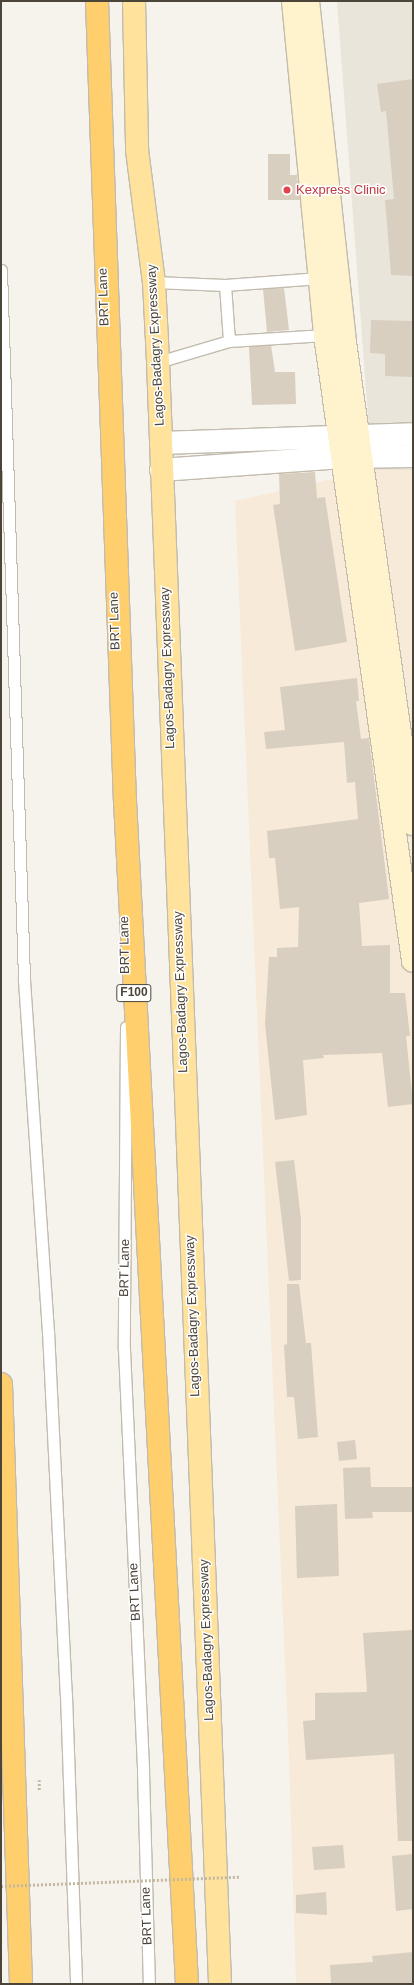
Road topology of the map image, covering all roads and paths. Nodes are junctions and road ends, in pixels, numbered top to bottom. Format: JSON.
{"nodes":[{"id":1,"x":93,"y":1,"type":"edge"},
{"id":2,"x":97,"y":1,"type":"edge"},
{"id":3,"x":134,"y":1,"type":"edge"},
{"id":4,"x":293,"y":1,"type":"edge"},
{"id":5,"x":308,"y":1,"type":"edge"},
{"id":6,"x":1,"y":270,"type":"edge"},
{"id":7,"x":320,"y":278,"type":"junction"},
{"id":8,"x":154,"y":282,"type":"junction"},
{"id":9,"x":225,"y":285,"type":"junction"},
{"id":10,"x":325,"y":335,"type":"junction"},
{"id":11,"x":229,"y":341,"type":"junction"},
{"id":12,"x":158,"y":362,"type":"junction"},
{"id":13,"x":413,"y":434,"type":"edge"},
{"id":14,"x":350,"y":436,"type":"junction"},
{"id":15,"x":161,"y":443,"type":"junction"},
{"id":16,"x":413,"y":456,"type":"edge"},
{"id":17,"x":353,"y":457,"type":"junction"},
{"id":18,"x":161,"y":470,"type":"junction"},
{"id":19,"x":413,"y":824,"type":"edge"},
{"id":20,"x":413,"y":961,"type":"edge"},
{"id":21,"x":1,"y":1384,"type":"edge"},
{"id":22,"x":239,"y":1877,"type":"dead end"},
{"id":23,"x":1,"y":1886,"type":"edge"},
{"id":24,"x":21,"y":1984,"type":"edge"},
{"id":25,"x":76,"y":1984,"type":"edge"},
{"id":26,"x":149,"y":1984,"type":"edge"},
{"id":27,"x":187,"y":1984,"type":"edge"},
{"id":28,"x":220,"y":1984,"type":"edge"}],
"edges":[{"from":1,"to":26,"type":"lane","name":"BRT Lane"},
{"from":2,"to":27,"type":"highway","number":"F100"},
{"from":3,"to":8,"type":"main road","name":"Lagos-Badagry Expressway"},
{"from":4,"to":7,"type":"main road"},
{"from":5,"to":14,"type":"main road"},
{"from":6,"to":25,"type":"lane"},
{"from":7,"to":9,"type":"lane"},
{"from":7,"to":10,"type":"main road"},
{"from":8,"to":9,"type":"lane"},
{"from":8,"to":12,"type":"main road","name":"Lagos-Badagry Expressway"},
{"from":9,"to":11,"type":"lane"},
{"from":10,"to":11,"type":"lane"},
{"from":10,"to":14,"type":"main road"},
{"from":11,"to":12,"type":"lane"},
{"from":12,"to":15,"type":"main road","name":"Lagos-Badagry Expressway"},
{"from":13,"to":14,"type":"street"},
{"from":14,"to":15,"type":"street"},
{"from":14,"to":17,"type":"main road"},
{"from":15,"to":18,"type":"main road","name":"Lagos-Badagry Expressway"},
{"from":16,"to":17,"type":"street"},
{"from":17,"to":18,"type":"street"},
{"from":17,"to":19,"type":"main road"},
{"from":17,"to":20,"type":"main road"},
{"from":18,"to":28,"type":"main road","name":"Lagos-Badagry Expressway"},
{"from":21,"to":24,"type":"highway"},
{"from":22,"to":23,"type":"path","bridge":true}]}
